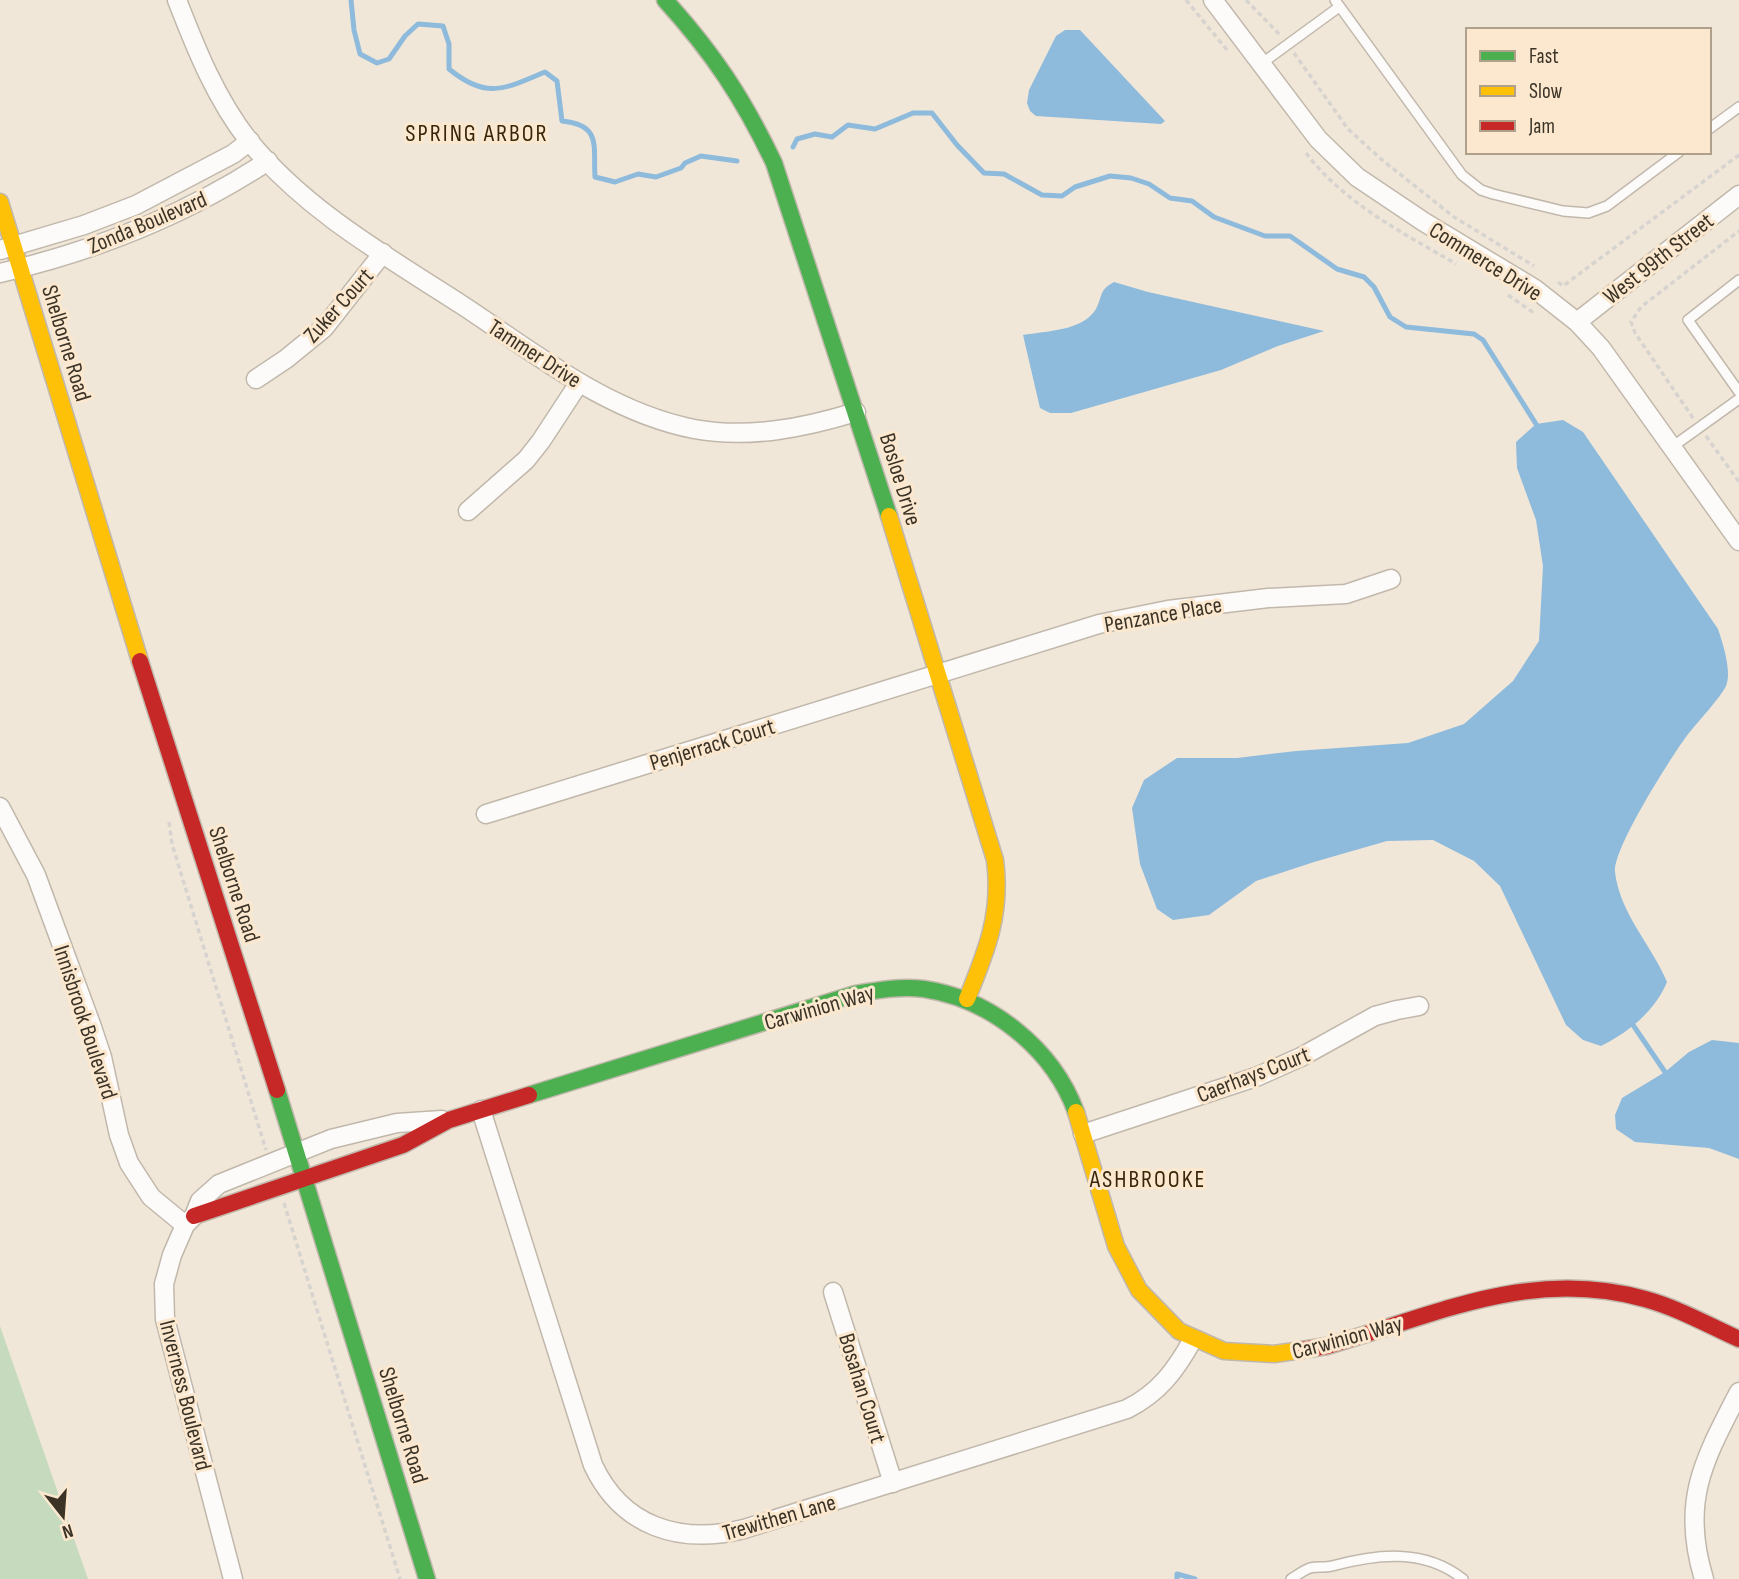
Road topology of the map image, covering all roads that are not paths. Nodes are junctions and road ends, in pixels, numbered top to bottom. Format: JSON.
{"nodes":[{"id":1,"x":177,"y":0,"type":"edge"},
{"id":2,"x":665,"y":0,"type":"edge"},
{"id":3,"x":1213,"y":0,"type":"edge"},
{"id":4,"x":1337,"y":3,"type":"edge"},
{"id":5,"x":1261,"y":64,"type":"junction"},
{"id":6,"x":1739,"y":107,"type":"edge"},
{"id":7,"x":1711,"y":128,"type":"edge"},
{"id":8,"x":259,"y":151,"type":"junction"},
{"id":9,"x":1676,"y":154,"type":"edge"},
{"id":10,"x":1739,"y":195,"type":"edge"},
{"id":11,"x":0,"y":202,"type":"edge"},
{"id":12,"x":7,"y":248,"type":"edge"},
{"id":13,"x":383,"y":253,"type":"junction"},
{"id":14,"x":20,"y":268,"type":"junction"},
{"id":15,"x":0,"y":273,"type":"edge"},
{"id":16,"x":1739,"y":280,"type":"edge"},
{"id":17,"x":1577,"y":322,"type":"junction"},
{"id":18,"x":256,"y":379,"type":"dead end"},
{"id":19,"x":579,"y":383,"type":"junction"},
{"id":20,"x":1739,"y":392,"type":"edge"},
{"id":21,"x":1739,"y":399,"type":"edge"},
{"id":22,"x":856,"y":412,"type":"junction"},
{"id":23,"x":1672,"y":447,"type":"junction"},
{"id":24,"x":468,"y":511,"type":"dead end"},
{"id":25,"x":1739,"y":541,"type":"edge"},
{"id":26,"x":1391,"y":579,"type":"dead end"},
{"id":27,"x":939,"y":674,"type":"junction"},
{"id":28,"x":0,"y":807,"type":"edge"},
{"id":29,"x":486,"y":814,"type":"dead end"},
{"id":30,"x":967,"y":999,"type":"junction"},
{"id":31,"x":1419,"y":1006,"type":"dead end"},
{"id":32,"x":481,"y":1111,"type":"junction"},
{"id":33,"x":449,"y":1120,"type":"junction"},
{"id":34,"x":1083,"y":1134,"type":"junction"},
{"id":35,"x":297,"y":1152,"type":"junction"},
{"id":36,"x":306,"y":1179,"type":"junction"},
{"id":37,"x":190,"y":1220,"type":"junction"},
{"id":38,"x":833,"y":1292,"type":"dead end"},
{"id":39,"x":1193,"y":1339,"type":"junction"},
{"id":40,"x":1739,"y":1339,"type":"edge"},
{"id":41,"x":1739,"y":1392,"type":"edge"},
{"id":42,"x":893,"y":1483,"type":"junction"},
{"id":43,"x":233,"y":1579,"type":"edge"},
{"id":44,"x":427,"y":1579,"type":"edge"},
{"id":45,"x":1291,"y":1579,"type":"edge"},
{"id":46,"x":1463,"y":1579,"type":"edge"},
{"id":47,"x":1704,"y":1579,"type":"edge"}],
"edges":[{"from":1,"to":8,"type":"street","name":"Tammer Drive"},
{"from":2,"to":22,"type":"street","name":"Bosloe Drive"},
{"from":3,"to":5,"type":"street","name":"Commerce Drive"},
{"from":4,"to":5,"type":"lane"},
{"from":4,"to":9,"type":"lane"},
{"from":5,"to":17,"type":"street","name":"Commerce Drive"},
{"from":6,"to":7,"type":"lane"},
{"from":8,"to":12,"type":"street","name":"Zonda Boulevard"},
{"from":8,"to":13,"type":"street","name":"Tammer Drive"},
{"from":8,"to":14,"type":"street","name":"Zonda Boulevard"},
{"from":10,"to":17,"type":"street","name":"West 99th Street"},
{"from":11,"to":12,"type":"street","name":"Shelborne Road"},
{"from":12,"to":14,"type":"street","name":"Shelborne Road"},
{"from":13,"to":18,"type":"street","name":"Zuker Court"},
{"from":13,"to":19,"type":"street","name":"Tammer Drive"},
{"from":14,"to":15,"type":"street"},
{"from":14,"to":35,"type":"street","name":"Shelborne Road"},
{"from":16,"to":20,"type":"lane"},
{"from":17,"to":23,"type":"street","name":"Commerce Drive"},
{"from":19,"to":22,"type":"street","name":"Tammer Drive"},
{"from":19,"to":24,"type":"street"},
{"from":21,"to":23,"type":"lane"},
{"from":22,"to":27,"type":"street","name":"Bosloe Drive"},
{"from":23,"to":25,"type":"street","name":"Commerce Drive"},
{"from":26,"to":27,"type":"street","name":"Penzance Place"},
{"from":27,"to":29,"type":"street","name":"Penjerrack Court"},
{"from":27,"to":30,"type":"street","name":"Bosloe Drive"},
{"from":28,"to":37,"type":"street","name":"Innisbrook Boulevard"},
{"from":30,"to":32,"type":"street","name":"Carwinion Way"},
{"from":30,"to":34,"type":"street","name":"Carwinion Way"},
{"from":31,"to":34,"type":"street","name":"Caerhays Court"},
{"from":32,"to":33,"type":"street","name":"Carwinion Way"},
{"from":32,"to":42,"type":"street","name":"Trewithen Lane"},
{"from":33,"to":35,"type":"street","name":"Carwinion Way"},
{"from":33,"to":36,"type":"street","name":"Carwinion Way"},
{"from":34,"to":39,"type":"street","name":"Carwinion Way"},
{"from":35,"to":36,"type":"street","name":"Shelborne Road"},
{"from":35,"to":37,"type":"street","name":"Inverness Boulevard"},
{"from":36,"to":37,"type":"street"},
{"from":36,"to":44,"type":"street","name":"Shelborne Road"},
{"from":37,"to":43,"type":"street","name":"Inverness Boulevard"},
{"from":38,"to":42,"type":"street","name":"Bosahan Court"},
{"from":39,"to":40,"type":"street","name":"Carwinion Way"},
{"from":39,"to":42,"type":"street","name":"Trewithen Lane"},
{"from":41,"to":47,"type":"street"},
{"from":45,"to":46,"type":"lane"}]}
